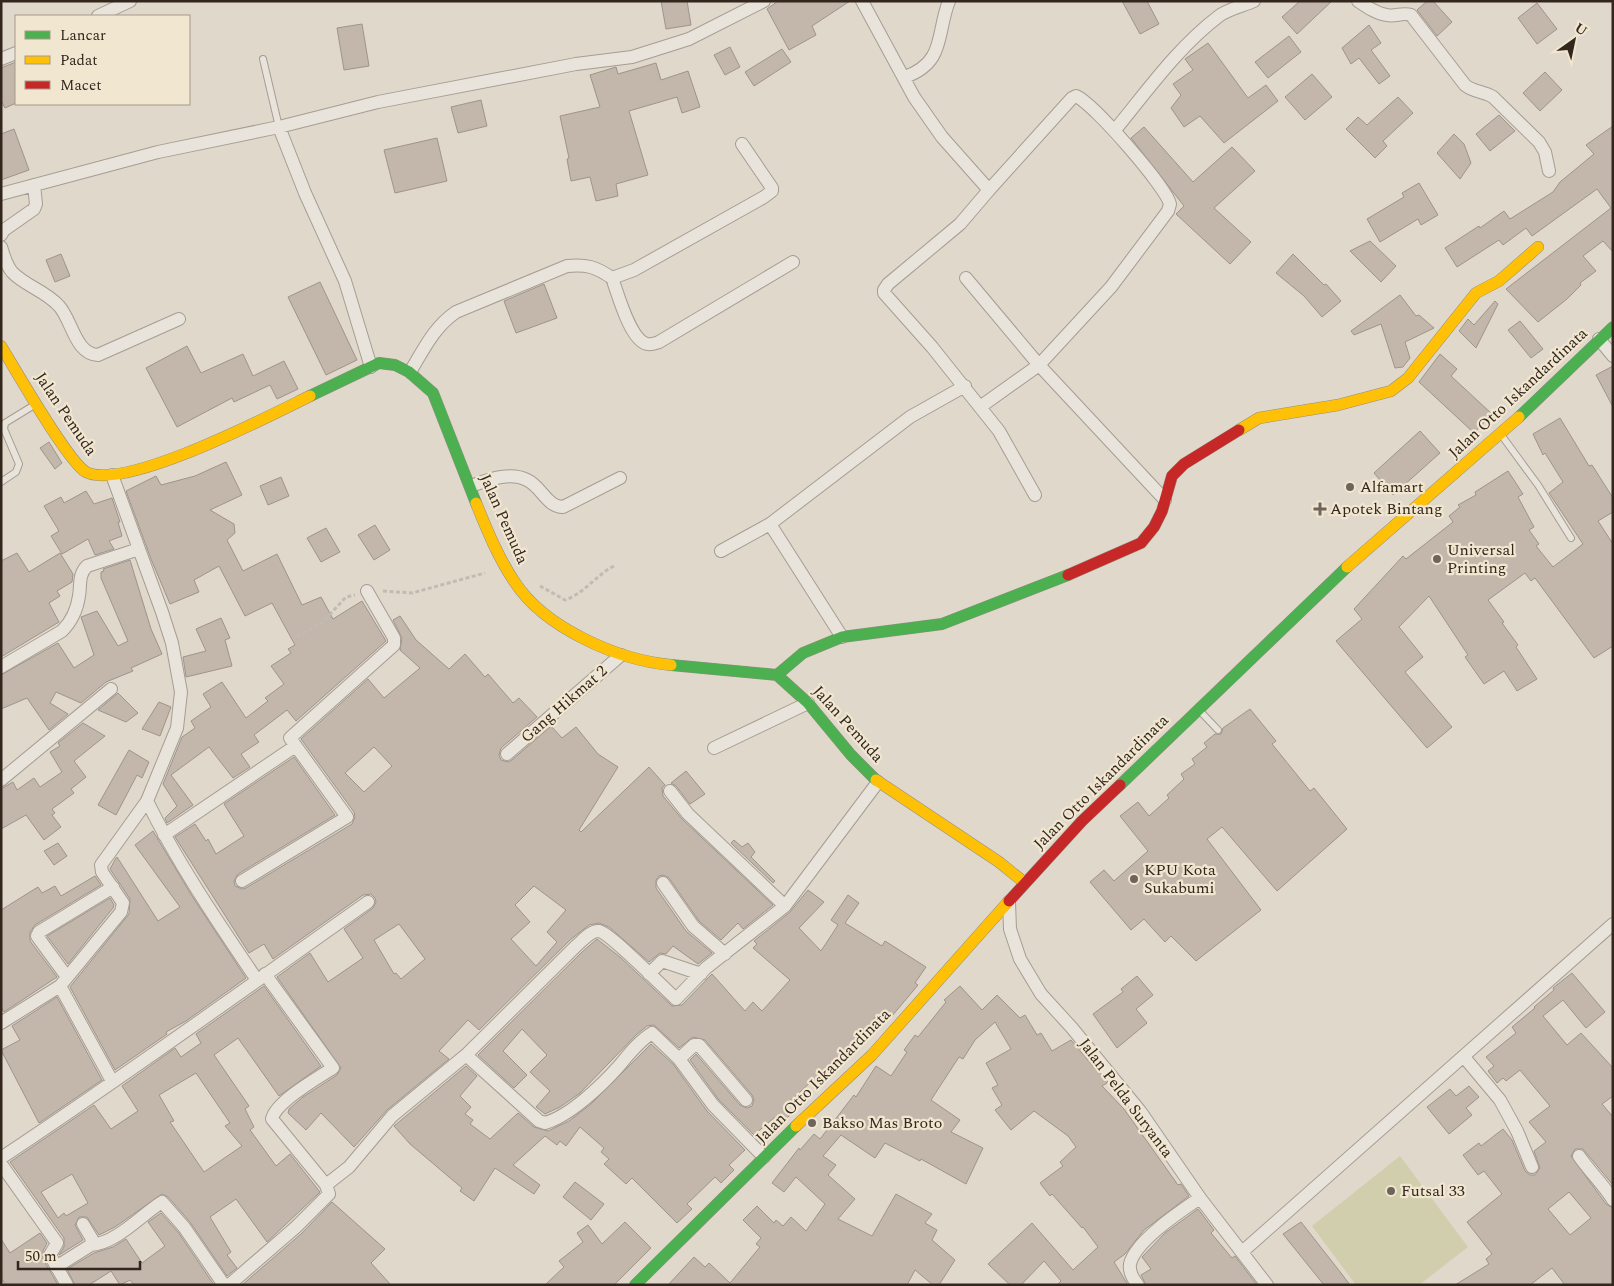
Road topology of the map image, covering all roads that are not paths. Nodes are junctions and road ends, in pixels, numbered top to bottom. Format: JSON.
{"nodes":[{"id":1,"x":130,"y":1,"type":"edge"},
{"id":2,"x":764,"y":1,"type":"edge"},
{"id":3,"x":862,"y":1,"type":"edge"},
{"id":4,"x":948,"y":1,"type":"edge"},
{"id":5,"x":1254,"y":1,"type":"edge"},
{"id":6,"x":1358,"y":1,"type":"edge"},
{"id":7,"x":100,"y":15,"type":"edge"},
{"id":8,"x":15,"y":53,"type":"edge"},
{"id":9,"x":1,"y":59,"type":"edge"},
{"id":10,"x":263,"y":59,"type":"dead end"},
{"id":11,"x":905,"y":77,"type":"junction"},
{"id":12,"x":279,"y":127,"type":"junction"},
{"id":13,"x":1115,"y":130,"type":"junction"},
{"id":14,"x":742,"y":144,"type":"dead end"},
{"id":15,"x":1549,"y":171,"type":"dead end"},
{"id":16,"x":34,"y":186,"type":"junction"},
{"id":17,"x":989,"y":190,"type":"junction"},
{"id":18,"x":1,"y":194,"type":"edge"},
{"id":19,"x":7,"y":221,"type":"edge"},
{"id":20,"x":1,"y":235,"type":"edge"},
{"id":21,"x":1,"y":247,"type":"edge"},
{"id":22,"x":1538,"y":248,"type":"dead end"},
{"id":23,"x":793,"y":262,"type":"dead end"},
{"id":24,"x":612,"y":278,"type":"junction"},
{"id":25,"x":966,"y":278,"type":"dead end"},
{"id":26,"x":179,"y":319,"type":"dead end"},
{"id":27,"x":1613,"y":327,"type":"edge"},
{"id":28,"x":1599,"y":339,"type":"junction"},
{"id":29,"x":1,"y":346,"type":"edge"},
{"id":30,"x":1613,"y":356,"type":"edge"},
{"id":31,"x":1039,"y":365,"type":"junction"},
{"id":32,"x":371,"y":367,"type":"junction"},
{"id":33,"x":410,"y":372,"type":"junction"},
{"id":34,"x":965,"y":386,"type":"junction"},
{"id":35,"x":39,"y":403,"type":"junction"},
{"id":36,"x":980,"y":407,"type":"junction"},
{"id":37,"x":1501,"y":435,"type":"junction"},
{"id":38,"x":112,"y":474,"type":"junction"},
{"id":39,"x":620,"y":478,"type":"dead end"},
{"id":40,"x":1,"y":482,"type":"edge"},
{"id":41,"x":471,"y":486,"type":"junction"},
{"id":42,"x":1035,"y":495,"type":"dead end"},
{"id":43,"x":1165,"y":500,"type":"junction"},
{"id":44,"x":770,"y":524,"type":"junction"},
{"id":45,"x":1571,"y":538,"type":"dead end"},
{"id":46,"x":140,"y":549,"type":"junction"},
{"id":47,"x":721,"y":551,"type":"dead end"},
{"id":48,"x":367,"y":591,"type":"dead end"},
{"id":49,"x":842,"y":637,"type":"junction"},
{"id":50,"x":621,"y":655,"type":"junction"},
{"id":51,"x":1,"y":667,"type":"edge"},
{"id":52,"x":777,"y":675,"type":"junction"},
{"id":53,"x":111,"y":689,"type":"dead end"},
{"id":54,"x":808,"y":703,"type":"junction"},
{"id":55,"x":1198,"y":709,"type":"junction"},
{"id":56,"x":1218,"y":730,"type":"dead end"},
{"id":57,"x":294,"y":747,"type":"junction"},
{"id":58,"x":714,"y":748,"type":"dead end"},
{"id":59,"x":507,"y":754,"type":"dead end"},
{"id":60,"x":1,"y":780,"type":"edge"},
{"id":61,"x":878,"y":782,"type":"junction"},
{"id":62,"x":670,"y":791,"type":"dead end"},
{"id":63,"x":146,"y":801,"type":"junction"},
{"id":64,"x":164,"y":835,"type":"junction"},
{"id":65,"x":242,"y":881,"type":"dead end"},
{"id":66,"x":663,"y":883,"type":"dead end"},
{"id":67,"x":1025,"y":883,"type":"junction"},
{"id":68,"x":113,"y":887,"type":"junction"},
{"id":69,"x":368,"y":902,"type":"dead end"},
{"id":70,"x":1009,"y":902,"type":"junction"},
{"id":71,"x":785,"y":906,"type":"junction"},
{"id":72,"x":1613,"y":924,"type":"edge"},
{"id":73,"x":725,"y":954,"type":"junction"},
{"id":74,"x":648,"y":974,"type":"junction"},
{"id":75,"x":700,"y":974,"type":"junction"},
{"id":76,"x":261,"y":977,"type":"junction"},
{"id":77,"x":64,"y":981,"type":"junction"},
{"id":78,"x":1,"y":1023,"type":"edge"},
{"id":79,"x":466,"y":1055,"type":"junction"},
{"id":80,"x":1464,"y":1056,"type":"junction"},
{"id":81,"x":679,"y":1059,"type":"junction"},
{"id":82,"x":112,"y":1081,"type":"junction"},
{"id":83,"x":746,"y":1100,"type":"dead end"},
{"id":84,"x":1579,"y":1156,"type":"dead end"},
{"id":85,"x":764,"y":1157,"type":"junction"},
{"id":86,"x":1,"y":1158,"type":"edge"},
{"id":87,"x":1,"y":1164,"type":"edge"},
{"id":88,"x":1532,"y":1167,"type":"dead end"},
{"id":89,"x":326,"y":1185,"type":"junction"},
{"id":90,"x":1200,"y":1198,"type":"junction"},
{"id":91,"x":1613,"y":1200,"type":"edge"},
{"id":92,"x":83,"y":1224,"type":"dead end"},
{"id":93,"x":90,"y":1245,"type":"junction"},
{"id":94,"x":1242,"y":1252,"type":"junction"},
{"id":95,"x":56,"y":1267,"type":"junction"},
{"id":96,"x":67,"y":1285,"type":"edge"},
{"id":97,"x":224,"y":1285,"type":"edge"},
{"id":98,"x":229,"y":1285,"type":"edge"},
{"id":99,"x":636,"y":1285,"type":"edge"},
{"id":100,"x":1138,"y":1285,"type":"edge"},
{"id":101,"x":1268,"y":1285,"type":"edge"}],
"edges":[{"from":1,"to":7,"type":"street"},
{"from":2,"to":12,"type":"street"},
{"from":3,"to":11,"type":"street"},
{"from":4,"to":11,"type":"street"},
{"from":5,"to":13,"type":"street"},
{"from":6,"to":15,"type":"street"},
{"from":8,"to":9,"type":"street"},
{"from":10,"to":12,"type":"lane"},
{"from":11,"to":17,"type":"street"},
{"from":12,"to":16,"type":"street"},
{"from":12,"to":32,"type":"street"},
{"from":13,"to":17,"type":"street"},
{"from":13,"to":31,"type":"street"},
{"from":14,"to":24,"type":"street"},
{"from":16,"to":18,"type":"street"},
{"from":16,"to":19,"type":"street"},
{"from":17,"to":34,"type":"street"},
{"from":19,"to":20,"type":"street"},
{"from":21,"to":26,"type":"street"},
{"from":22,"to":43,"type":"street"},
{"from":23,"to":24,"type":"street"},
{"from":24,"to":33,"type":"street"},
{"from":25,"to":31,"type":"street"},
{"from":27,"to":28,"type":"street","name":"Jalan Otto Iskandardinata"},
{"from":28,"to":30,"type":"street"},
{"from":28,"to":37,"type":"street","name":"Jalan Otto Iskandardinata"},
{"from":29,"to":35,"type":"street","name":"Jalan Pemuda"},
{"from":31,"to":36,"type":"street"},
{"from":31,"to":43,"type":"street"},
{"from":32,"to":33,"type":"street","name":"Jalan Pemuda"},
{"from":32,"to":38,"type":"street","name":"Jalan Pemuda"},
{"from":33,"to":41,"type":"street","name":"Jalan Pemuda"},
{"from":34,"to":36,"type":"street"},
{"from":34,"to":44,"type":"street"},
{"from":35,"to":38,"type":"street","name":"Jalan Pemuda"},
{"from":35,"to":40,"type":"lane"},
{"from":36,"to":42,"type":"street"},
{"from":37,"to":45,"type":"lane"},
{"from":37,"to":55,"type":"street","name":"Jalan Otto Iskandardinata"},
{"from":38,"to":46,"type":"street"},
{"from":39,"to":41,"type":"street"},
{"from":41,"to":50,"type":"street","name":"Jalan Pemuda"},
{"from":43,"to":49,"type":"street"},
{"from":44,"to":47,"type":"street"},
{"from":44,"to":49,"type":"street"},
{"from":46,"to":51,"type":"street"},
{"from":46,"to":63,"type":"street"},
{"from":48,"to":57,"type":"street"},
{"from":49,"to":52,"type":"street"},
{"from":50,"to":52,"type":"street","name":"Jalan Pemuda"},
{"from":50,"to":59,"type":"street","name":"Gang Hikmat 2"},
{"from":52,"to":54,"type":"street","name":"Jalan Pemuda"},
{"from":53,"to":60,"type":"street"},
{"from":54,"to":58,"type":"street"},
{"from":54,"to":61,"type":"street","name":"Jalan Pemuda"},
{"from":55,"to":56,"type":"lane"},
{"from":55,"to":67,"type":"street","name":"Jalan Otto Iskandardinata"},
{"from":57,"to":64,"type":"street"},
{"from":57,"to":65,"type":"street"},
{"from":61,"to":67,"type":"street","name":"Jalan Pemuda"},
{"from":61,"to":71,"type":"street"},
{"from":62,"to":71,"type":"street"},
{"from":63,"to":64,"type":"street"},
{"from":63,"to":68,"type":"street"},
{"from":64,"to":76,"type":"street"},
{"from":66,"to":73,"type":"street"},
{"from":67,"to":70,"type":"street","name":"Jalan Otto Iskandardinata"},
{"from":68,"to":77,"type":"street"},
{"from":68,"to":77,"type":"street"},
{"from":69,"to":76,"type":"street"},
{"from":70,"to":85,"type":"street","name":"Jalan Otto Iskandardinata"},
{"from":70,"to":90,"type":"street","name":"Jalan Pelda Suryanta"},
{"from":71,"to":73,"type":"street"},
{"from":72,"to":80,"type":"street"},
{"from":73,"to":75,"type":"street"},
{"from":74,"to":75,"type":"street"},
{"from":74,"to":75,"type":"street"},
{"from":74,"to":79,"type":"street"},
{"from":76,"to":82,"type":"street"},
{"from":76,"to":89,"type":"street"},
{"from":77,"to":78,"type":"street"},
{"from":77,"to":82,"type":"street"},
{"from":79,"to":81,"type":"street"},
{"from":79,"to":89,"type":"street"},
{"from":80,"to":88,"type":"street"},
{"from":80,"to":94,"type":"street"},
{"from":81,"to":83,"type":"street"},
{"from":81,"to":85,"type":"street"},
{"from":82,"to":86,"type":"street"},
{"from":84,"to":91,"type":"street"},
{"from":85,"to":99,"type":"street","name":"Jalan Otto Iskandardinata"},
{"from":87,"to":95,"type":"street"},
{"from":89,"to":98,"type":"street"},
{"from":90,"to":94,"type":"street","name":"Jalan Pelda Suryanta"},
{"from":90,"to":100,"type":"street"},
{"from":92,"to":93,"type":"street"},
{"from":93,"to":95,"type":"street"},
{"from":93,"to":97,"type":"street"},
{"from":94,"to":101,"type":"street","name":"Jalan Pelda Suryanta"},
{"from":95,"to":96,"type":"street"}]}
